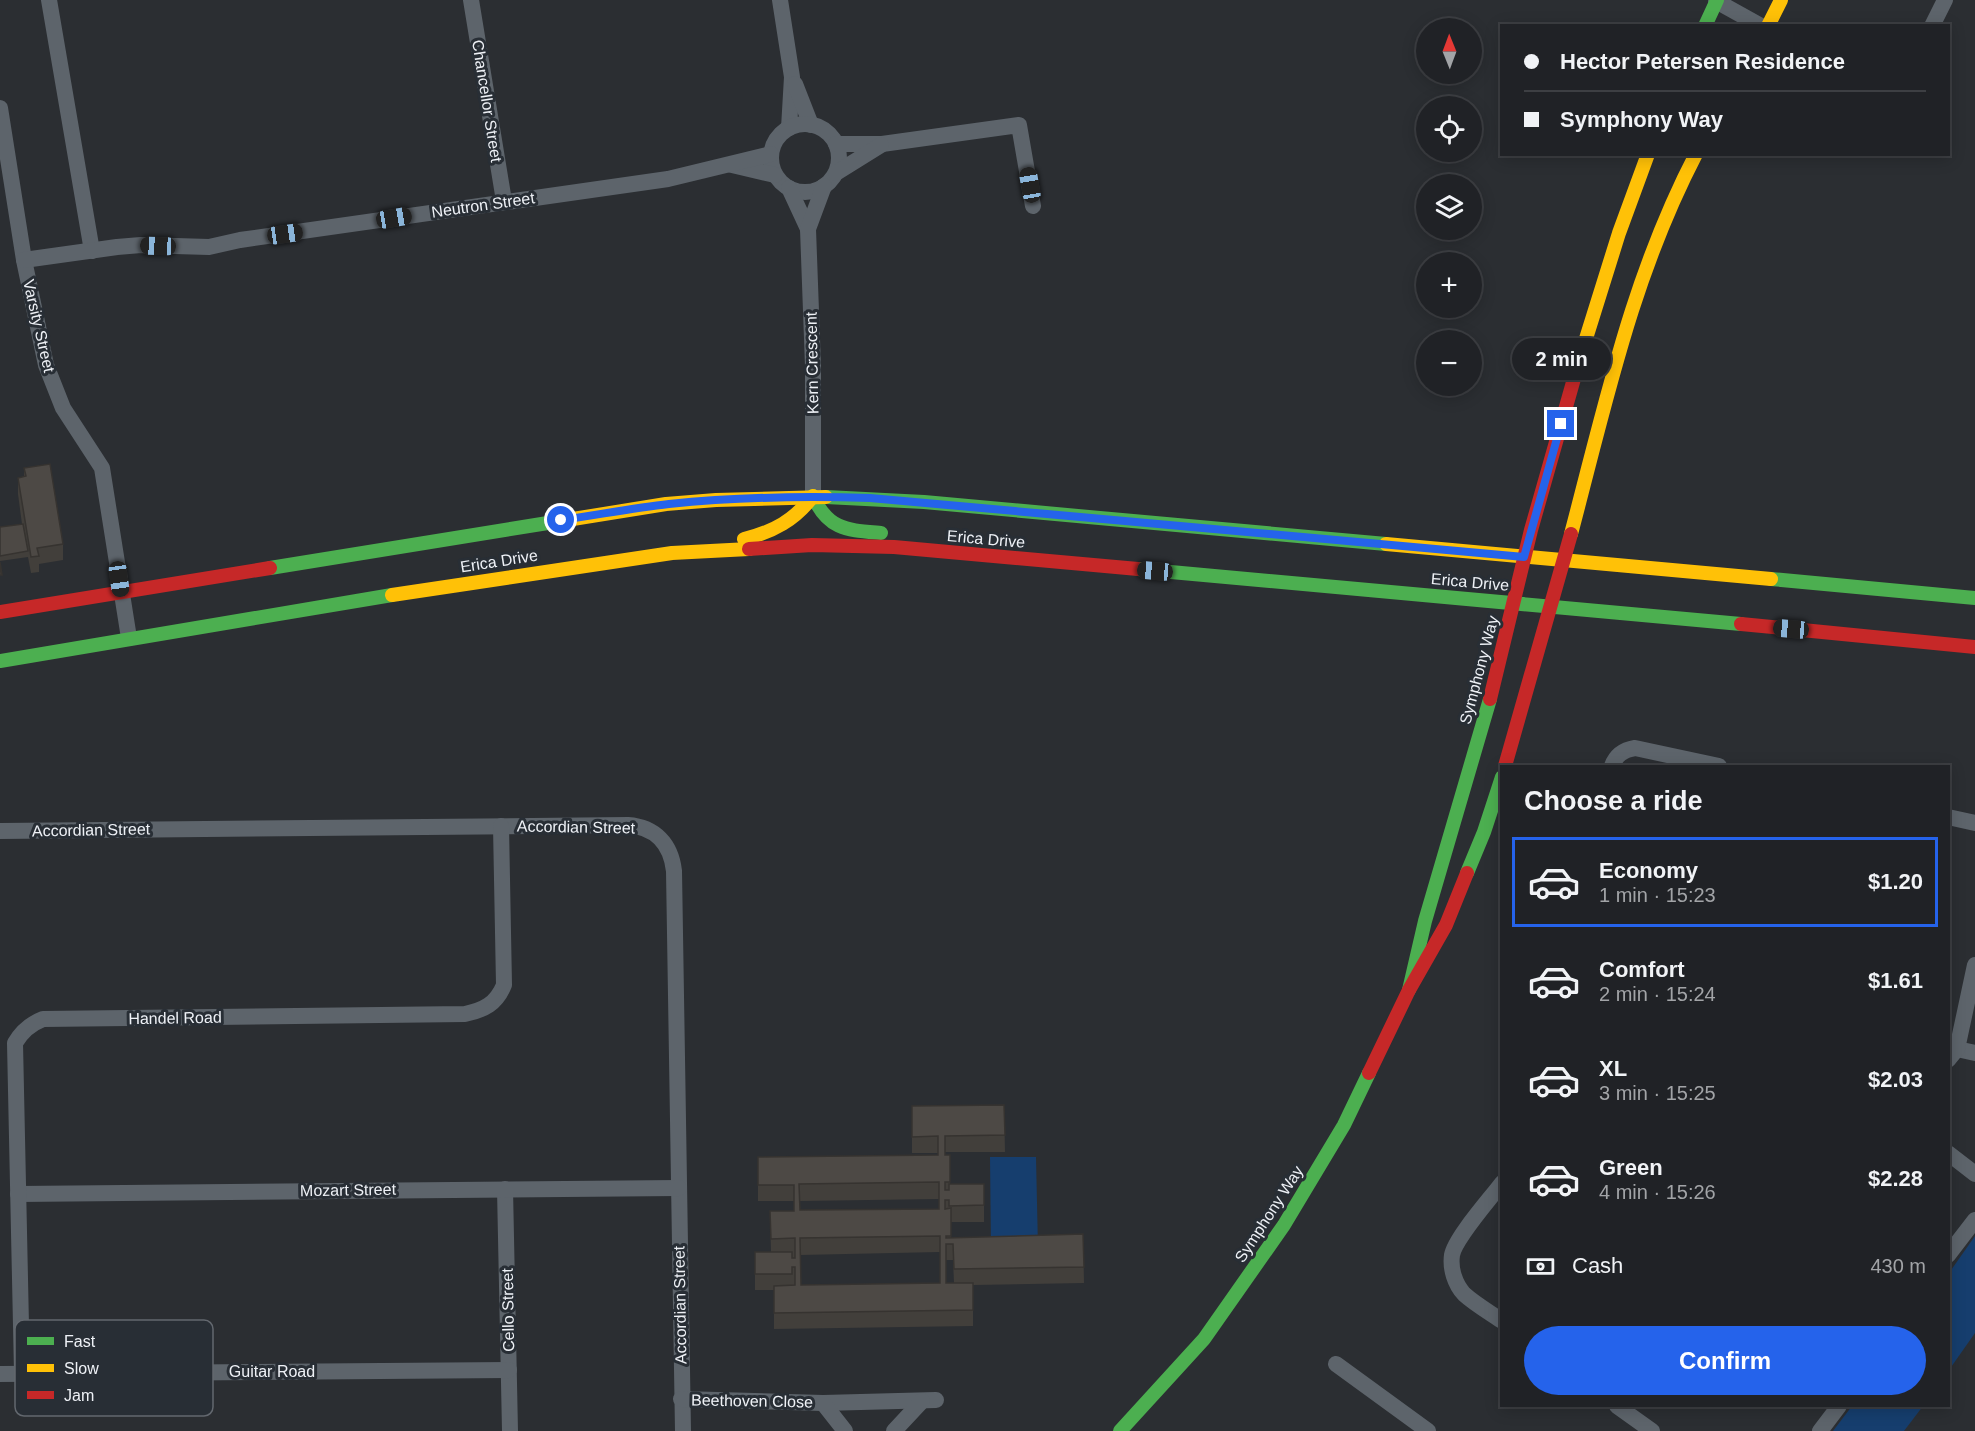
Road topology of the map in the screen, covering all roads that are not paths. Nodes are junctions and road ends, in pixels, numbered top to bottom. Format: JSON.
{"nodes":[{"id":1,"x":50,"y":0,"type":"edge"},
{"id":2,"x":471,"y":0,"type":"edge"},
{"id":3,"x":780,"y":0,"type":"edge"},
{"id":4,"x":1781,"y":0,"type":"edge"},
{"id":5,"x":1945,"y":0,"type":"edge"},
{"id":6,"x":1716,"y":1,"type":"edge"},
{"id":7,"x":1706,"y":24,"type":"edge"},
{"id":8,"x":1757,"y":24,"type":"edge"},
{"id":9,"x":1769,"y":24,"type":"edge"},
{"id":10,"x":1933,"y":24,"type":"edge"},
{"id":11,"x":792,"y":78,"type":"junction"},
{"id":12,"x":0,"y":108,"type":"edge"},
{"id":13,"x":811,"y":125,"type":"junction"},
{"id":14,"x":789,"y":128,"type":"junction"},
{"id":15,"x":836,"y":144,"type":"junction"},
{"id":16,"x":882,"y":144,"type":"junction"},
{"id":17,"x":771,"y":154,"type":"junction"},
{"id":18,"x":1647,"y":156,"type":"edge"},
{"id":19,"x":1695,"y":156,"type":"edge"},
{"id":20,"x":728,"y":164,"type":"junction"},
{"id":21,"x":836,"y":172,"type":"junction"},
{"id":22,"x":776,"y":175,"type":"junction"},
{"id":23,"x":824,"y":186,"type":"junction"},
{"id":24,"x":789,"y":188,"type":"junction"},
{"id":25,"x":504,"y":201,"type":"junction"},
{"id":26,"x":1033,"y":206,"type":"dead end"},
{"id":27,"x":808,"y":229,"type":"junction"},
{"id":28,"x":92,"y":251,"type":"junction"},
{"id":29,"x":24,"y":260,"type":"junction"},
{"id":30,"x":813,"y":496,"type":"junction"},
{"id":31,"x":696,"y":550,"type":"junction"},
{"id":32,"x":1524,"y":557,"type":"junction"},
{"id":33,"x":1564,"y":561,"type":"junction"},
{"id":34,"x":1054,"y":562,"type":"junction"},
{"id":35,"x":121,"y":592,"type":"junction"},
{"id":36,"x":1975,"y":598,"type":"edge"},
{"id":37,"x":1514,"y":602,"type":"junction"},
{"id":38,"x":1551,"y":605,"type":"junction"},
{"id":39,"x":0,"y":612,"type":"edge"},
{"id":40,"x":129,"y":638,"type":"junction"},
{"id":41,"x":1975,"y":647,"type":"edge"},
{"id":42,"x":0,"y":661,"type":"edge"},
{"id":43,"x":1505,"y":765,"type":"edge"},
{"id":44,"x":1612,"y":765,"type":"edge"},
{"id":45,"x":1712,"y":765,"type":"edge"},
{"id":46,"x":1500,"y":783,"type":"edge"},
{"id":47,"x":1950,"y":817,"type":"edge"},
{"id":48,"x":1975,"y":823,"type":"edge"},
{"id":49,"x":501,"y":826,"type":"junction"},
{"id":50,"x":0,"y":831,"type":"edge"},
{"id":51,"x":1975,"y":965,"type":"edge"},
{"id":52,"x":1409,"y":990,"type":"junction"},
{"id":53,"x":1975,"y":1053,"type":"edge"},
{"id":54,"x":1953,"y":1054,"type":"edge"},
{"id":55,"x":1950,"y":1155,"type":"edge"},
{"id":56,"x":1975,"y":1174,"type":"edge"},
{"id":57,"x":1500,"y":1186,"type":"edge"},
{"id":58,"x":678,"y":1188,"type":"junction"},
{"id":59,"x":505,"y":1189,"type":"junction"},
{"id":60,"x":18,"y":1194,"type":"junction"},
{"id":61,"x":1975,"y":1220,"type":"edge"},
{"id":62,"x":1950,"y":1252,"type":"edge"},
{"id":63,"x":21,"y":1320,"type":"edge"},
{"id":64,"x":1500,"y":1320,"type":"edge"},
{"id":65,"x":1336,"y":1364,"type":"dead end"},
{"id":66,"x":509,"y":1370,"type":"junction"},
{"id":67,"x":213,"y":1372,"type":"edge"},
{"id":68,"x":15,"y":1373,"type":"edge"},
{"id":69,"x":0,"y":1374,"type":"edge"},
{"id":70,"x":681,"y":1399,"type":"junction"},
{"id":71,"x":823,"y":1403,"type":"junction"},
{"id":72,"x":1618,"y":1407,"type":"edge"},
{"id":73,"x":1838,"y":1407,"type":"edge"},
{"id":74,"x":510,"y":1431,"type":"edge"},
{"id":75,"x":683,"y":1431,"type":"edge"},
{"id":76,"x":845,"y":1431,"type":"edge"},
{"id":77,"x":894,"y":1431,"type":"edge"},
{"id":78,"x":1120,"y":1431,"type":"edge"},
{"id":79,"x":1428,"y":1431,"type":"edge"},
{"id":80,"x":1652,"y":1431,"type":"edge"},
{"id":81,"x":1820,"y":1431,"type":"edge"}],
"edges":[{"from":1,"to":28,"type":"street"},
{"from":2,"to":25,"type":"street","name":"Chancellor Street"},
{"from":3,"to":11,"type":"street"},
{"from":4,"to":9,"type":"main road"},
{"from":5,"to":10,"type":"street"},
{"from":6,"to":7,"type":"main road"},
{"from":6,"to":8,"type":"street"},
{"from":11,"to":13,"type":"street"},
{"from":11,"to":14,"type":"street"},
{"from":12,"to":29,"type":"street","name":"Varsity Street"},
{"from":13,"to":14,"type":"street"},
{"from":13,"to":15,"type":"street"},
{"from":14,"to":17,"type":"street"},
{"from":15,"to":16,"type":"street"},
{"from":15,"to":21,"type":"street"},
{"from":16,"to":21,"type":"street"},
{"from":16,"to":26,"type":"street"},
{"from":17,"to":20,"type":"street","name":"Neutron Street"},
{"from":17,"to":22,"type":"street"},
{"from":18,"to":32,"type":"main road","name":"Symphony Way"},
{"from":19,"to":33,"type":"main road"},
{"from":20,"to":22,"type":"street","name":"Neutron Street"},
{"from":20,"to":25,"type":"street","name":"Neutron Street"},
{"from":21,"to":23,"type":"street"},
{"from":22,"to":24,"type":"street"},
{"from":23,"to":24,"type":"street"},
{"from":23,"to":27,"type":"street","name":"Kern Crescent"},
{"from":24,"to":27,"type":"street","name":"Kern Crescent"},
{"from":25,"to":28,"type":"street","name":"Neutron Street"},
{"from":27,"to":30,"type":"street","name":"Kern Crescent"},
{"from":28,"to":29,"type":"street","name":"Neutron Street"},
{"from":29,"to":35,"type":"street","name":"Varsity Street"},
{"from":30,"to":31,"type":"main road"},
{"from":30,"to":32,"type":"main road","name":"Erica Drive"},
{"from":30,"to":34,"type":"main road"},
{"from":30,"to":35,"type":"main road","name":"Erica Drive"},
{"from":31,"to":34,"type":"main road","name":"Erica Drive"},
{"from":31,"to":40,"type":"main road","name":"Erica Drive"},
{"from":32,"to":33,"type":"main road","name":"Erica Drive"},
{"from":32,"to":37,"type":"main road","name":"Symphony Way"},
{"from":33,"to":36,"type":"main road","name":"Erica Drive"},
{"from":33,"to":38,"type":"main road"},
{"from":34,"to":37,"type":"main road","name":"Erica Drive"},
{"from":35,"to":39,"type":"main road","name":"Erica Drive"},
{"from":35,"to":40,"type":"street","name":"Varsity Street"},
{"from":37,"to":38,"type":"main road","name":"Erica Drive"},
{"from":37,"to":52,"type":"main road","name":"Symphony Way"},
{"from":38,"to":41,"type":"main road","name":"Erica Drive"},
{"from":38,"to":43,"type":"main road"},
{"from":40,"to":42,"type":"main road","name":"Erica Drive"},
{"from":44,"to":45,"type":"street"},
{"from":46,"to":52,"type":"main road","name":"Symphony Way"},
{"from":47,"to":48,"type":"street"},
{"from":49,"to":50,"type":"street","name":"Accordian Street"},
{"from":49,"to":58,"type":"street","name":"Accordian Street"},
{"from":49,"to":60,"type":"street","name":"Handel Road"},
{"from":51,"to":54,"type":"street"},
{"from":52,"to":78,"type":"main road","name":"Symphony Way"},
{"from":53,"to":54,"type":"street"},
{"from":55,"to":56,"type":"street"},
{"from":57,"to":64,"type":"street"},
{"from":58,"to":59,"type":"street","name":"Mozart Street"},
{"from":58,"to":70,"type":"street","name":"Accordian Street"},
{"from":59,"to":60,"type":"street","name":"Mozart Street"},
{"from":59,"to":66,"type":"street","name":"Cello Street"},
{"from":60,"to":63,"type":"street","name":"Handel Road"},
{"from":61,"to":62,"type":"street"},
{"from":65,"to":79,"type":"street"},
{"from":66,"to":67,"type":"street","name":"Guitar Road"},
{"from":66,"to":74,"type":"street","name":"Cello Street"},
{"from":68,"to":69,"type":"street","name":"Guitar Road"},
{"from":70,"to":71,"type":"street","name":"Beethoven Close"},
{"from":70,"to":75,"type":"street","name":"Accordian Street"},
{"from":71,"to":76,"type":"street","name":"Beethoven Close"},
{"from":71,"to":77,"type":"street","name":"Beethoven Close"},
{"from":72,"to":80,"type":"street"},
{"from":73,"to":81,"type":"street"}]}
